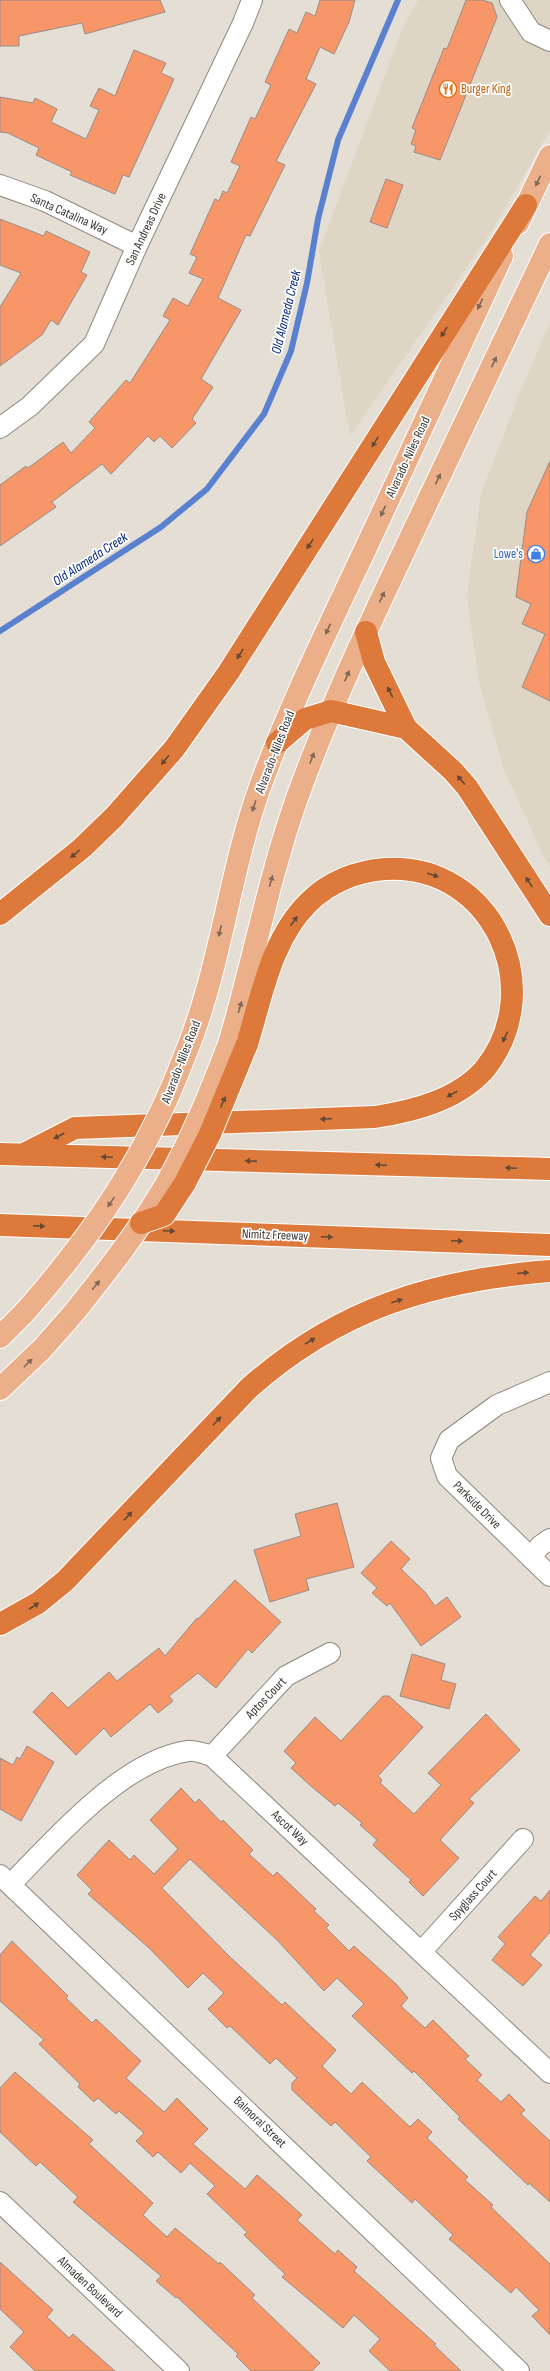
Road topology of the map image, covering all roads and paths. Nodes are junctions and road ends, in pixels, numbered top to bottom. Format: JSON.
{"nodes":[{"id":1,"x":252,"y":0,"type":"edge"},
{"id":2,"x":510,"y":0,"type":"edge"},
{"id":3,"x":550,"y":41,"type":"edge"},
{"id":4,"x":550,"y":156,"type":"edge"},
{"id":5,"x":0,"y":185,"type":"edge"},
{"id":6,"x":526,"y":205,"type":"junction"},
{"id":7,"x":550,"y":244,"type":"edge"},
{"id":8,"x":137,"y":246,"type":"junction"},
{"id":9,"x":0,"y":428,"type":"edge"},
{"id":10,"x":366,"y":632,"type":"junction"},
{"id":11,"x":331,"y":711,"type":"junction"},
{"id":12,"x":406,"y":728,"type":"junction"},
{"id":13,"x":277,"y":743,"type":"junction"},
{"id":14,"x":0,"y":914,"type":"edge"},
{"id":15,"x":550,"y":915,"type":"edge"},
{"id":16,"x":238,"y":1044,"type":"junction"},
{"id":17,"x":0,"y":1154,"type":"edge"},
{"id":18,"x":22,"y":1155,"type":"junction"},
{"id":19,"x":550,"y":1169,"type":"edge"},
{"id":20,"x":141,"y":1223,"type":"joint"},
{"id":21,"x":0,"y":1225,"type":"edge"},
{"id":22,"x":550,"y":1245,"type":"edge"},
{"id":23,"x":550,"y":1271,"type":"edge"},
{"id":24,"x":0,"y":1337,"type":"edge"},
{"id":25,"x":550,"y":1382,"type":"edge"},
{"id":26,"x":0,"y":1390,"type":"edge"},
{"id":27,"x":550,"y":1539,"type":"edge"},
{"id":28,"x":531,"y":1558,"type":"junction"},
{"id":29,"x":550,"y":1576,"type":"edge"},
{"id":30,"x":0,"y":1624,"type":"edge"},
{"id":31,"x":330,"y":1653,"type":"dead end"},
{"id":32,"x":212,"y":1756,"type":"junction"},
{"id":33,"x":523,"y":1839,"type":"dead end"},
{"id":34,"x":6,"y":1879,"type":"edge"},
{"id":35,"x":422,"y":1951,"type":"junction"},
{"id":36,"x":550,"y":2073,"type":"edge"},
{"id":37,"x":0,"y":2202,"type":"edge"},
{"id":38,"x":179,"y":2371,"type":"edge"},
{"id":39,"x":519,"y":2371,"type":"edge"}],
"edges":[{"from":1,"to":8,"type":"street","name":"San Andreas Drive"},
{"from":2,"to":3,"type":"street"},
{"from":4,"to":6,"type":"main road","name":"Alvarado-Niles Road","one_way":true},
{"from":5,"to":8,"type":"street","name":"Santa Catalina Way"},
{"from":6,"to":13,"type":"main road","name":"Alvarado-Niles Road","one_way":true},
{"from":6,"to":14,"type":"highway","one_way":true},
{"from":10,"to":7,"type":"main road","one_way":true},
{"from":8,"to":9,"type":"street","name":"San Andreas Drive"},
{"from":11,"to":10,"type":"main road","one_way":true},
{"from":12,"to":10,"type":"highway","one_way":true},
{"from":11,"to":12,"type":"highway"},
{"from":11,"to":13,"type":"highway"},
{"from":16,"to":11,"type":"main road","one_way":true},
{"from":15,"to":12,"type":"highway","one_way":true},
{"from":13,"to":24,"type":"main road","name":"Alvarado-Niles Road","one_way":true,"bridge":true},
{"from":16,"to":18,"type":"highway","one_way":true},
{"from":20,"to":16,"type":"highway","one_way":true,"bridge":true},
{"from":17,"to":18,"type":"highway"},
{"from":19,"to":18,"type":"highway","one_way":true},
{"from":26,"to":20,"type":"main road","one_way":true,"bridge":true},
{"from":21,"to":22,"type":"highway","name":"Nimitz Freeway","one_way":true},
{"from":30,"to":23,"type":"highway","one_way":true},
{"from":25,"to":28,"type":"street","name":"Parkside Drive"},
{"from":27,"to":28,"type":"street"},
{"from":28,"to":29,"type":"street","name":"Parkside Drive"},
{"from":31,"to":32,"type":"street","name":"Aptos Court"},
{"from":32,"to":34,"type":"street","name":"Ascot Way"},
{"from":32,"to":35,"type":"street","name":"Ascot Way"},
{"from":33,"to":35,"type":"street","name":"Spyglass Court"},
{"from":34,"to":39,"type":"street","name":"Balmoral Street"},
{"from":35,"to":36,"type":"street","name":"Ascot Way"},
{"from":37,"to":38,"type":"street","name":"Almaden Boulevard"}]}
